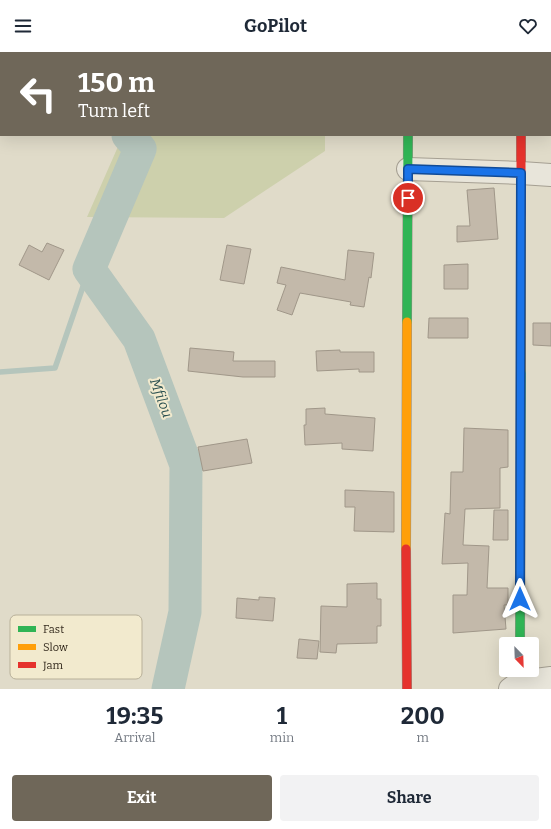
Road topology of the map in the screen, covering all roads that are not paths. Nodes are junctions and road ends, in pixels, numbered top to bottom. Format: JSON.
{"nodes":[{"id":1,"x":408,"y":136,"type":"edge"},
{"id":2,"x":521,"y":136,"type":"edge"},
{"id":3,"x":408,"y":169,"type":"junction"},
{"id":4,"x":521,"y":173,"type":"junction"},
{"id":5,"x":551,"y":175,"type":"edge"},
{"id":6,"x":520,"y":637,"type":"edge"},
{"id":7,"x":551,"y":678,"type":"edge"},
{"id":8,"x":517,"y":683,"type":"edge"},
{"id":9,"x":407,"y":689,"type":"edge"}],
"edges":[{"from":1,"to":3,"type":"street"},
{"from":2,"to":4,"type":"street"},
{"from":3,"to":4,"type":"street"},
{"from":3,"to":9,"type":"street"},
{"from":4,"to":5,"type":"street"},
{"from":4,"to":6,"type":"street"},
{"from":7,"to":8,"type":"street"}]}
